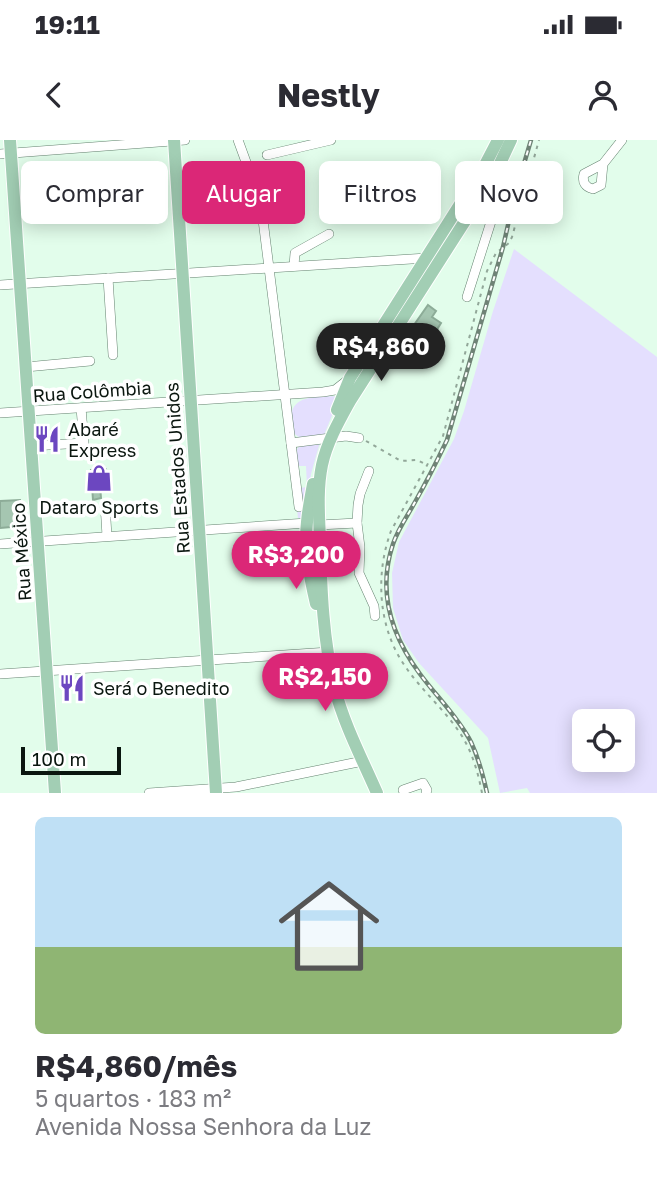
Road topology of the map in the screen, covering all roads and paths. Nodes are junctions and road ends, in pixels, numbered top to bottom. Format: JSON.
{"nodes":[{"id":1,"x":177,"y":140,"type":"edge"},
{"id":2,"x":238,"y":140,"type":"edge"},
{"id":3,"x":331,"y":140,"type":"edge"},
{"id":4,"x":498,"y":140,"type":"edge"},
{"id":5,"x":511,"y":140,"type":"edge"},
{"id":6,"x":539,"y":140,"type":"edge"},
{"id":7,"x":622,"y":140,"type":"edge"},
{"id":8,"x":7,"y":149,"type":"edge"},
{"id":9,"x":267,"y":155,"type":"dead end"},
{"id":10,"x":502,"y":161,"type":"edge"},
{"id":11,"x":603,"y":164,"type":"dead end"},
{"id":12,"x":463,"y":224,"type":"edge"},
{"id":13,"x":490,"y":224,"type":"edge"},
{"id":14,"x":329,"y":234,"type":"dead end"},
{"id":15,"x":427,"y":258,"type":"junction"},
{"id":16,"x":294,"y":266,"type":"junction"},
{"id":17,"x":269,"y":268,"type":"junction"},
{"id":18,"x":182,"y":273,"type":"junction"},
{"id":19,"x":108,"y":278,"type":"junction"},
{"id":20,"x":20,"y":284,"type":"junction"},
{"id":21,"x":0,"y":285,"type":"edge"},
{"id":22,"x":467,"y":297,"type":"dead end"},
{"id":23,"x":113,"y":355,"type":"dead end"},
{"id":24,"x":90,"y":361,"type":"dead end"},
{"id":25,"x":26,"y":367,"type":"junction"},
{"id":26,"x":350,"y":378,"type":"junction"},
{"id":27,"x":303,"y":394,"type":"junction"},
{"id":28,"x":285,"y":395,"type":"junction"},
{"id":29,"x":191,"y":401,"type":"junction"},
{"id":30,"x":81,"y":408,"type":"junction"},
{"id":31,"x":29,"y":411,"type":"junction"},
{"id":32,"x":288,"y":412,"type":"junction"},
{"id":33,"x":0,"y":413,"type":"edge"},
{"id":34,"x":328,"y":438,"type":"junction"},
{"id":35,"x":359,"y":438,"type":"joint"},
{"id":36,"x":291,"y":443,"type":"junction"},
{"id":37,"x":31,"y":446,"type":"junction"},
{"id":38,"x":428,"y":465,"type":"junction"},
{"id":39,"x":369,"y":471,"type":"dead end"},
{"id":40,"x":104,"y":504,"type":"dead end"},
{"id":41,"x":299,"y":507,"type":"dead end"},
{"id":42,"x":357,"y":523,"type":"junction"},
{"id":43,"x":313,"y":524,"type":"junction"},
{"id":44,"x":199,"y":530,"type":"junction"},
{"id":45,"x":107,"y":537,"type":"junction"},
{"id":46,"x":38,"y":541,"type":"junction"},
{"id":47,"x":0,"y":544,"type":"edge"},
{"id":48,"x":375,"y":616,"type":"dead end"},
{"id":49,"x":329,"y":652,"type":"junction"},
{"id":50,"x":208,"y":660,"type":"junction"},
{"id":51,"x":47,"y":671,"type":"junction"},
{"id":52,"x":0,"y":674,"type":"edge"},
{"id":53,"x":363,"y":761,"type":"junction"},
{"id":54,"x":403,"y":790,"type":"dead end"},
{"id":55,"x":216,"y":791,"type":"edge"},
{"id":56,"x":55,"y":793,"type":"edge"},
{"id":57,"x":149,"y":793,"type":"edge"},
{"id":58,"x":377,"y":793,"type":"edge"},
{"id":59,"x":426,"y":793,"type":"edge"},
{"id":60,"x":482,"y":793,"type":"edge"}],
"edges":[{"from":1,"to":8,"type":"street"},
{"from":1,"to":18,"type":"main road","name":"Rua Estados Unidos"},
{"from":2,"to":17,"type":"street"},
{"from":3,"to":9,"type":"street"},
{"from":4,"to":15,"type":"main road"},
{"from":5,"to":10,"type":"main road"},
{"from":6,"to":38,"type":"path"},
{"from":7,"to":11,"type":"street"},
{"from":8,"to":20,"type":"main road","name":"Rua México"},
{"from":12,"to":34,"type":"main road"},
{"from":13,"to":22,"type":"street"},
{"from":14,"to":16,"type":"street"},
{"from":15,"to":16,"type":"street"},
{"from":15,"to":26,"type":"main road"},
{"from":16,"to":17,"type":"street"},
{"from":17,"to":18,"type":"street"},
{"from":17,"to":28,"type":"street"},
{"from":18,"to":19,"type":"street"},
{"from":18,"to":29,"type":"main road","name":"Rua Estados Unidos"},
{"from":19,"to":20,"type":"street"},
{"from":19,"to":23,"type":"street"},
{"from":20,"to":21,"type":"street"},
{"from":20,"to":25,"type":"main road","name":"Rua México"},
{"from":24,"to":25,"type":"street"},
{"from":25,"to":31,"type":"main road","name":"Rua México"},
{"from":26,"to":27,"type":"street","name":"Rua Colômbia"},
{"from":26,"to":34,"type":"main road"},
{"from":27,"to":28,"type":"street","name":"Rua Colômbia"},
{"from":27,"to":32,"type":"street"},
{"from":28,"to":29,"type":"street","name":"Rua Colômbia"},
{"from":28,"to":32,"type":"street"},
{"from":29,"to":30,"type":"street","name":"Rua Colômbia"},
{"from":29,"to":44,"type":"main road","name":"Rua Estados Unidos"},
{"from":30,"to":31,"type":"street","name":"Rua Colômbia"},
{"from":30,"to":37,"type":"street"},
{"from":31,"to":33,"type":"street","name":"Rua Colômbia"},
{"from":31,"to":37,"type":"main road","name":"Rua México"},
{"from":32,"to":36,"type":"street"},
{"from":34,"to":35,"type":"street"},
{"from":34,"to":36,"type":"street"},
{"from":34,"to":43,"type":"main road"},
{"from":35,"to":38,"type":"path"},
{"from":36,"to":41,"type":"street"},
{"from":37,"to":46,"type":"main road","name":"Rua México"},
{"from":38,"to":60,"type":"path"},
{"from":39,"to":42,"type":"street"},
{"from":40,"to":45,"type":"street"},
{"from":42,"to":43,"type":"street"},
{"from":42,"to":48,"type":"street"},
{"from":43,"to":44,"type":"street"},
{"from":43,"to":49,"type":"main road"},
{"from":44,"to":45,"type":"street"},
{"from":44,"to":50,"type":"main road","name":"Rua Estados Unidos"},
{"from":45,"to":46,"type":"street"},
{"from":46,"to":47,"type":"street"},
{"from":46,"to":51,"type":"main road","name":"Rua México"},
{"from":49,"to":50,"type":"street"},
{"from":49,"to":53,"type":"main road"},
{"from":50,"to":51,"type":"street"},
{"from":50,"to":55,"type":"main road","name":"Rua Estados Unidos"},
{"from":51,"to":52,"type":"street"},
{"from":51,"to":56,"type":"main road","name":"Rua México"},
{"from":53,"to":55,"type":"street"},
{"from":53,"to":58,"type":"main road"},
{"from":54,"to":59,"type":"street"},
{"from":55,"to":57,"type":"street"}]}
